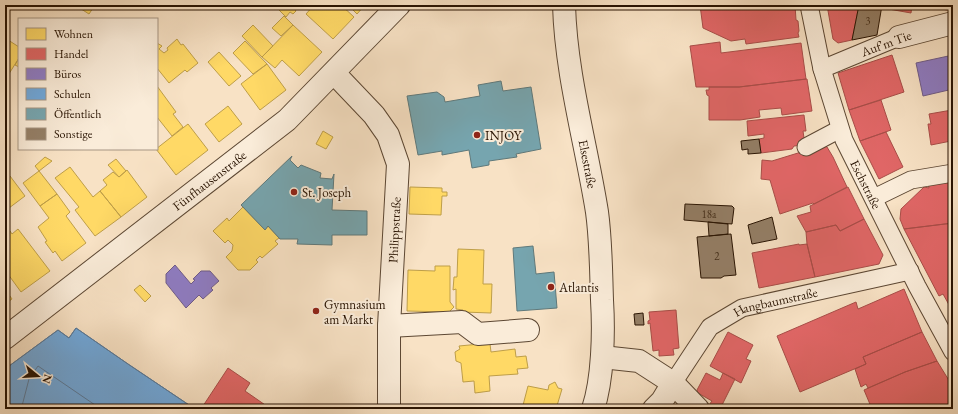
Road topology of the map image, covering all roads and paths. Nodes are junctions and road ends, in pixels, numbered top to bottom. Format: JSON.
{"nodes":[{"id":1,"x":399,"y":5,"type":"edge"},
{"id":2,"x":564,"y":5,"type":"edge"},
{"id":3,"x":809,"y":5,"type":"edge"},
{"id":4,"x":953,"y":23,"type":"edge"},
{"id":5,"x":899,"y":37,"type":"joint"},
{"id":6,"x":822,"y":69,"type":"junction"},
{"id":7,"x":334,"y":73,"type":"junction"},
{"id":8,"x":840,"y":129,"type":"junction"},
{"id":9,"x":806,"y":147,"type":"dead end"},
{"id":10,"x":953,"y":173,"type":"edge"},
{"id":11,"x":874,"y":198,"type":"junction"},
{"id":12,"x":910,"y":271,"type":"junction"},
{"id":13,"x":389,"y":326,"type":"junction"},
{"id":14,"x":528,"y":330,"type":"dead end"},
{"id":15,"x":5,"y":338,"type":"edge"},
{"id":16,"x":953,"y":352,"type":"edge"},
{"id":17,"x":602,"y":357,"type":"junction"},
{"id":18,"x":673,"y":383,"type":"junction"},
{"id":19,"x":389,"y":409,"type":"edge"},
{"id":20,"x":593,"y":409,"type":"edge"},
{"id":21,"x":654,"y":409,"type":"edge"},
{"id":22,"x":698,"y":409,"type":"edge"}],
"edges":[{"from":1,"to":7,"type":"street","name":"Fünfhausenstraße"},
{"from":2,"to":17,"type":"street","name":"Elsestraße"},
{"from":3,"to":6,"type":"street","name":"Eschstraße"},
{"from":4,"to":5,"type":"street","name":"Auf'm Tie"},
{"from":5,"to":6,"type":"street","name":"Auf'm Tie"},
{"from":6,"to":8,"type":"street","name":"Eschstraße"},
{"from":7,"to":13,"type":"street","name":"Philippstraße"},
{"from":7,"to":15,"type":"street","name":"Fünfhausenstraße"},
{"from":8,"to":9,"type":"street"},
{"from":8,"to":11,"type":"street","name":"Eschstraße"},
{"from":10,"to":11,"type":"street"},
{"from":11,"to":12,"type":"street","name":"Eschstraße"},
{"from":12,"to":16,"type":"street","name":"Eschstraße"},
{"from":12,"to":18,"type":"street","name":"Hangbaumstraße"},
{"from":13,"to":14,"type":"street"},
{"from":13,"to":19,"type":"street","name":"Philippstraße"},
{"from":17,"to":18,"type":"street"},
{"from":17,"to":20,"type":"street"},
{"from":18,"to":21,"type":"street","name":"Hangbaumstraße"},
{"from":18,"to":22,"type":"street"}]}
